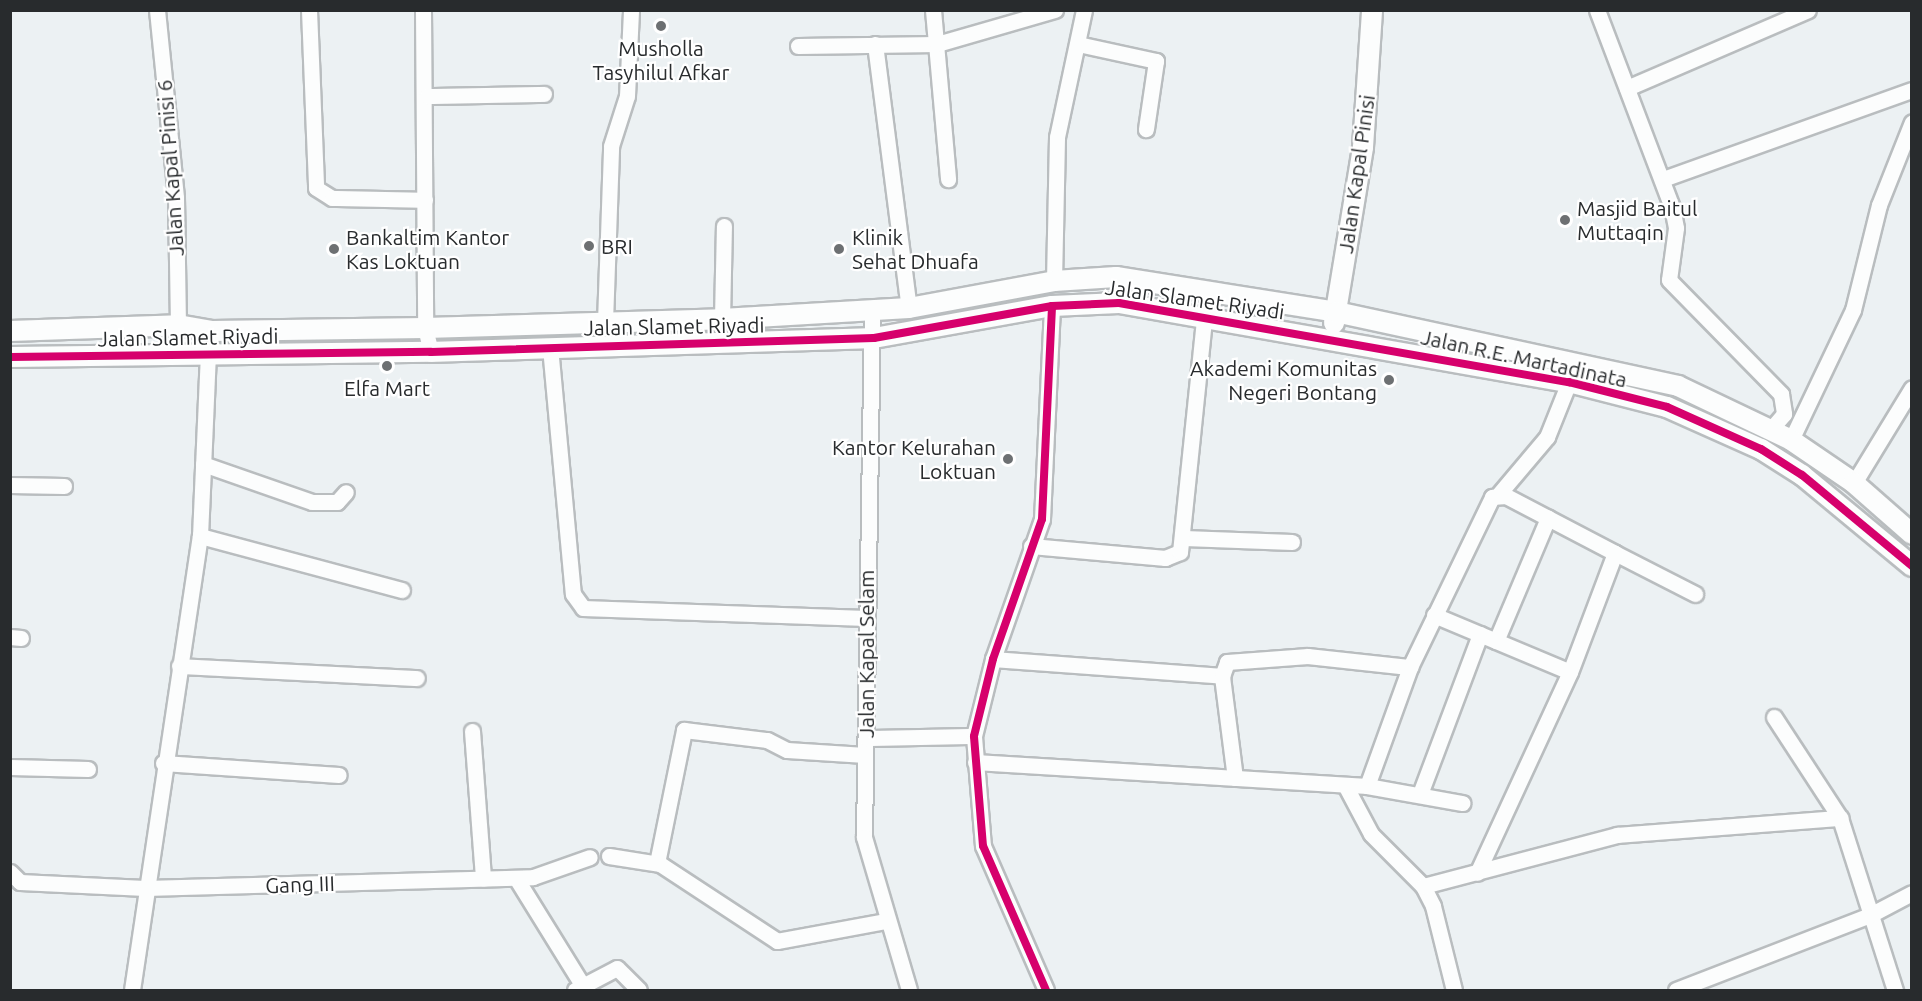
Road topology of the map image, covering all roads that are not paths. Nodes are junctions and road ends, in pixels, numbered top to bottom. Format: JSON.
{"nodes":[{"id":1,"x":158,"y":10,"type":"edge"},
{"id":2,"x":309,"y":10,"type":"edge"},
{"id":3,"x":423,"y":10,"type":"edge"},
{"id":4,"x":631,"y":10,"type":"edge"},
{"id":5,"x":933,"y":10,"type":"edge"},
{"id":6,"x":1055,"y":10,"type":"edge"},
{"id":7,"x":1084,"y":10,"type":"edge"},
{"id":8,"x":1372,"y":10,"type":"edge"},
{"id":9,"x":1598,"y":10,"type":"edge"},
{"id":10,"x":1808,"y":10,"type":"edge"},
{"id":11,"x":875,"y":44,"type":"junction"},
{"id":12,"x":937,"y":44,"type":"junction"},
{"id":13,"x":1077,"y":44,"type":"junction"},
{"id":14,"x":798,"y":46,"type":"dead end"},
{"id":15,"x":1627,"y":88,"type":"junction"},
{"id":16,"x":1911,"y":90,"type":"edge"},
{"id":17,"x":544,"y":94,"type":"dead end"},
{"id":18,"x":427,"y":96,"type":"junction"},
{"id":19,"x":1911,"y":122,"type":"edge"},
{"id":20,"x":1146,"y":129,"type":"dead end"},
{"id":21,"x":948,"y":179,"type":"dead end"},
{"id":22,"x":1663,"y":179,"type":"junction"},
{"id":23,"x":425,"y":200,"type":"junction"},
{"id":24,"x":724,"y":226,"type":"dead end"},
{"id":25,"x":1054,"y":280,"type":"junction"},
{"id":26,"x":1052,"y":306,"type":"junction"},
{"id":27,"x":909,"y":308,"type":"junction"},
{"id":28,"x":872,"y":311,"type":"junction"},
{"id":29,"x":1336,"y":312,"type":"junction"},
{"id":30,"x":722,"y":319,"type":"junction"},
{"id":31,"x":1204,"y":319,"type":"junction"},
{"id":32,"x":605,"y":322,"type":"junction"},
{"id":33,"x":178,"y":325,"type":"junction"},
{"id":34,"x":425,"y":328,"type":"junction"},
{"id":35,"x":10,"y":331,"type":"edge"},
{"id":36,"x":874,"y":338,"type":"junction"},
{"id":37,"x":1332,"y":338,"type":"junction"},
{"id":38,"x":550,"y":347,"type":"junction"},
{"id":39,"x":431,"y":352,"type":"junction"},
{"id":40,"x":208,"y":355,"type":"junction"},
{"id":41,"x":10,"y":357,"type":"edge"},
{"id":42,"x":1569,"y":382,"type":"junction"},
{"id":43,"x":1911,"y":388,"type":"edge"},
{"id":44,"x":1772,"y":429,"type":"junction"},
{"id":45,"x":1791,"y":440,"type":"junction"},
{"id":46,"x":202,"y":464,"type":"junction"},
{"id":47,"x":1854,"y":483,"type":"junction"},
{"id":48,"x":10,"y":485,"type":"edge"},
{"id":49,"x":63,"y":486,"type":"dead end"},
{"id":50,"x":346,"y":492,"type":"dead end"},
{"id":51,"x":1498,"y":495,"type":"junction"},
{"id":52,"x":1548,"y":518,"type":"junction"},
{"id":53,"x":1911,"y":534,"type":"edge"},
{"id":54,"x":200,"y":536,"type":"junction"},
{"id":55,"x":1184,"y":538,"type":"junction"},
{"id":56,"x":1292,"y":542,"type":"dead end"},
{"id":57,"x":1031,"y":546,"type":"junction"},
{"id":58,"x":1615,"y":553,"type":"junction"},
{"id":59,"x":1911,"y":566,"type":"edge"},
{"id":60,"x":402,"y":590,"type":"dead end"},
{"id":61,"x":1695,"y":594,"type":"dead end"},
{"id":62,"x":1434,"y":615,"type":"junction"},
{"id":63,"x":866,"y":618,"type":"junction"},
{"id":64,"x":1480,"y":634,"type":"junction"},
{"id":65,"x":1496,"y":641,"type":"junction"},
{"id":66,"x":993,"y":659,"type":"junction"},
{"id":67,"x":179,"y":666,"type":"junction"},
{"id":68,"x":1410,"y":667,"type":"junction"},
{"id":69,"x":1570,"y":672,"type":"junction"},
{"id":70,"x":1222,"y":676,"type":"junction"},
{"id":71,"x":417,"y":678,"type":"dead end"},
{"id":72,"x":1774,"y":717,"type":"dead end"},
{"id":73,"x":472,"y":731,"type":"dead end"},
{"id":74,"x":974,"y":736,"type":"junction"},
{"id":75,"x":866,"y":738,"type":"junction"},
{"id":76,"x":865,"y":755,"type":"junction"},
{"id":77,"x":975,"y":762,"type":"junction"},
{"id":78,"x":163,"y":763,"type":"junction"},
{"id":79,"x":10,"y":767,"type":"edge"},
{"id":80,"x":88,"y":769,"type":"dead end"},
{"id":81,"x":339,"y":775,"type":"dead end"},
{"id":82,"x":1235,"y":778,"type":"junction"},
{"id":83,"x":1345,"y":785,"type":"junction"},
{"id":84,"x":1367,"y":786,"type":"junction"},
{"id":85,"x":1420,"y":794,"type":"junction"},
{"id":86,"x":1462,"y":803,"type":"dead end"},
{"id":87,"x":1840,"y":818,"type":"junction"},
{"id":88,"x":609,"y":856,"type":"dead end"},
{"id":89,"x":590,"y":857,"type":"dead end"},
{"id":90,"x":657,"y":863,"type":"junction"},
{"id":91,"x":10,"y":872,"type":"edge"},
{"id":92,"x":1477,"y":873,"type":"junction"},
{"id":93,"x":516,"y":878,"type":"junction"},
{"id":94,"x":483,"y":879,"type":"junction"},
{"id":95,"x":1423,"y":886,"type":"junction"},
{"id":96,"x":145,"y":888,"type":"junction"},
{"id":97,"x":1911,"y":893,"type":"edge"},
{"id":98,"x":1870,"y":915,"type":"junction"},
{"id":99,"x":886,"y":921,"type":"junction"},
{"id":100,"x":579,"y":988,"type":"edge"},
{"id":101,"x":132,"y":990,"type":"edge"},
{"id":102,"x":639,"y":990,"type":"edge"},
{"id":103,"x":909,"y":990,"type":"edge"},
{"id":104,"x":1046,"y":990,"type":"edge"},
{"id":105,"x":1454,"y":990,"type":"edge"},
{"id":106,"x":1676,"y":990,"type":"edge"},
{"id":107,"x":1895,"y":990,"type":"edge"}],
"edges":[{"from":1,"to":33,"type":"street","name":"Jalan Kapal Pinisi 6"},
{"from":2,"to":23,"type":"street"},
{"from":3,"to":18,"type":"street"},
{"from":4,"to":32,"type":"street"},
{"from":5,"to":12,"type":"street"},
{"from":6,"to":12,"type":"street"},
{"from":7,"to":13,"type":"street"},
{"from":8,"to":29,"type":"street","name":"Jalan Kapal Pinisi"},
{"from":9,"to":15,"type":"street"},
{"from":10,"to":15,"type":"street"},
{"from":11,"to":12,"type":"street"},
{"from":11,"to":14,"type":"street"},
{"from":11,"to":27,"type":"street"},
{"from":12,"to":21,"type":"street"},
{"from":13,"to":20,"type":"street"},
{"from":13,"to":25,"type":"street"},
{"from":15,"to":22,"type":"street"},
{"from":16,"to":22,"type":"street"},
{"from":17,"to":18,"type":"street"},
{"from":18,"to":23,"type":"street"},
{"from":19,"to":45,"type":"street"},
{"from":22,"to":44,"type":"street"},
{"from":23,"to":34,"type":"street"},
{"from":24,"to":30,"type":"street"},
{"from":25,"to":27,"type":"street","name":"Jalan Slamet Riyadi"},
{"from":25,"to":29,"type":"street","name":"Jalan Slamet Riyadi"},
{"from":26,"to":31,"type":"street","name":"Jalan Slamet Riyadi"},
{"from":26,"to":36,"type":"street","name":"Jalan Slamet Riyadi"},
{"from":26,"to":57,"type":"street"},
{"from":27,"to":28,"type":"street","name":"Jalan Slamet Riyadi"},
{"from":28,"to":30,"type":"street","name":"Jalan Slamet Riyadi"},
{"from":28,"to":36,"type":"street","name":"Jalan Kapal Selam"},
{"from":29,"to":37,"type":"street","name":"Jalan Kapal Pinisi"},
{"from":29,"to":44,"type":"street","name":"Jalan R.E. Martadinata"},
{"from":30,"to":32,"type":"street","name":"Jalan Slamet Riyadi"},
{"from":31,"to":37,"type":"street","name":"Jalan Slamet Riyadi"},
{"from":31,"to":55,"type":"street"},
{"from":32,"to":34,"type":"street","name":"Jalan Slamet Riyadi"},
{"from":33,"to":34,"type":"street","name":"Jalan Slamet Riyadi"},
{"from":33,"to":35,"type":"street","name":"Jalan Slamet Riyadi"},
{"from":34,"to":39,"type":"street"},
{"from":36,"to":38,"type":"street","name":"Jalan Slamet Riyadi"},
{"from":36,"to":63,"type":"street","name":"Jalan Kapal Selam"},
{"from":37,"to":42,"type":"street","name":"Jalan R.E. Martadinata"},
{"from":38,"to":39,"type":"street","name":"Jalan Slamet Riyadi"},
{"from":38,"to":63,"type":"street"},
{"from":39,"to":40,"type":"street","name":"Jalan Slamet Riyadi"},
{"from":40,"to":41,"type":"street","name":"Jalan Slamet Riyadi"},
{"from":40,"to":46,"type":"street"},
{"from":42,"to":51,"type":"street"},
{"from":42,"to":59,"type":"street","name":"Jalan R.E. Martadinata"},
{"from":43,"to":47,"type":"street"},
{"from":44,"to":45,"type":"street","name":"Jalan R.E. Martadinata"},
{"from":45,"to":47,"type":"street","name":"Jalan R.E. Martadinata"},
{"from":46,"to":50,"type":"street"},
{"from":46,"to":54,"type":"street"},
{"from":47,"to":53,"type":"street","name":"Jalan R.E. Martadinata"},
{"from":48,"to":49,"type":"street"},
{"from":51,"to":52,"type":"street"},
{"from":51,"to":62,"type":"street"},
{"from":52,"to":58,"type":"street"},
{"from":52,"to":65,"type":"street"},
{"from":54,"to":60,"type":"street"},
{"from":54,"to":67,"type":"street"},
{"from":55,"to":56,"type":"street"},
{"from":55,"to":57,"type":"street"},
{"from":57,"to":66,"type":"street"},
{"from":58,"to":61,"type":"street"},
{"from":58,"to":69,"type":"street"},
{"from":62,"to":64,"type":"street"},
{"from":62,"to":68,"type":"street"},
{"from":63,"to":75,"type":"street","name":"Jalan Kapal Selam"},
{"from":64,"to":65,"type":"street"},
{"from":64,"to":85,"type":"street"},
{"from":65,"to":69,"type":"street"},
{"from":66,"to":70,"type":"street"},
{"from":66,"to":74,"type":"street"},
{"from":67,"to":71,"type":"street"},
{"from":67,"to":78,"type":"street"},
{"from":68,"to":70,"type":"street"},
{"from":68,"to":84,"type":"street"},
{"from":69,"to":92,"type":"street"},
{"from":70,"to":82,"type":"street"},
{"from":72,"to":87,"type":"street"},
{"from":73,"to":94,"type":"street"},
{"from":74,"to":75,"type":"street"},
{"from":74,"to":77,"type":"street"},
{"from":75,"to":76,"type":"street","name":"Jalan Kapal Selam"},
{"from":76,"to":90,"type":"street"},
{"from":76,"to":99,"type":"street","name":"Jalan Kapal Selam"},
{"from":77,"to":82,"type":"street"},
{"from":77,"to":104,"type":"street"},
{"from":78,"to":81,"type":"street"},
{"from":78,"to":96,"type":"street"},
{"from":79,"to":80,"type":"street"},
{"from":82,"to":83,"type":"street"},
{"from":83,"to":84,"type":"street"},
{"from":83,"to":95,"type":"street"},
{"from":84,"to":85,"type":"street"},
{"from":85,"to":86,"type":"street"},
{"from":87,"to":92,"type":"street"},
{"from":87,"to":98,"type":"street"},
{"from":88,"to":90,"type":"street"},
{"from":89,"to":93,"type":"street","name":"Gang III"},
{"from":90,"to":99,"type":"street"},
{"from":91,"to":96,"type":"street","name":"Gang III"},
{"from":92,"to":95,"type":"street"},
{"from":93,"to":94,"type":"street","name":"Gang III"},
{"from":93,"to":100,"type":"street"},
{"from":94,"to":96,"type":"street","name":"Gang III"},
{"from":95,"to":105,"type":"street"},
{"from":96,"to":101,"type":"street"},
{"from":97,"to":98,"type":"street"},
{"from":98,"to":106,"type":"street"},
{"from":98,"to":107,"type":"street"},
{"from":99,"to":103,"type":"street","name":"Jalan Kapal Selam"},
{"from":100,"to":102,"type":"street"}]}
